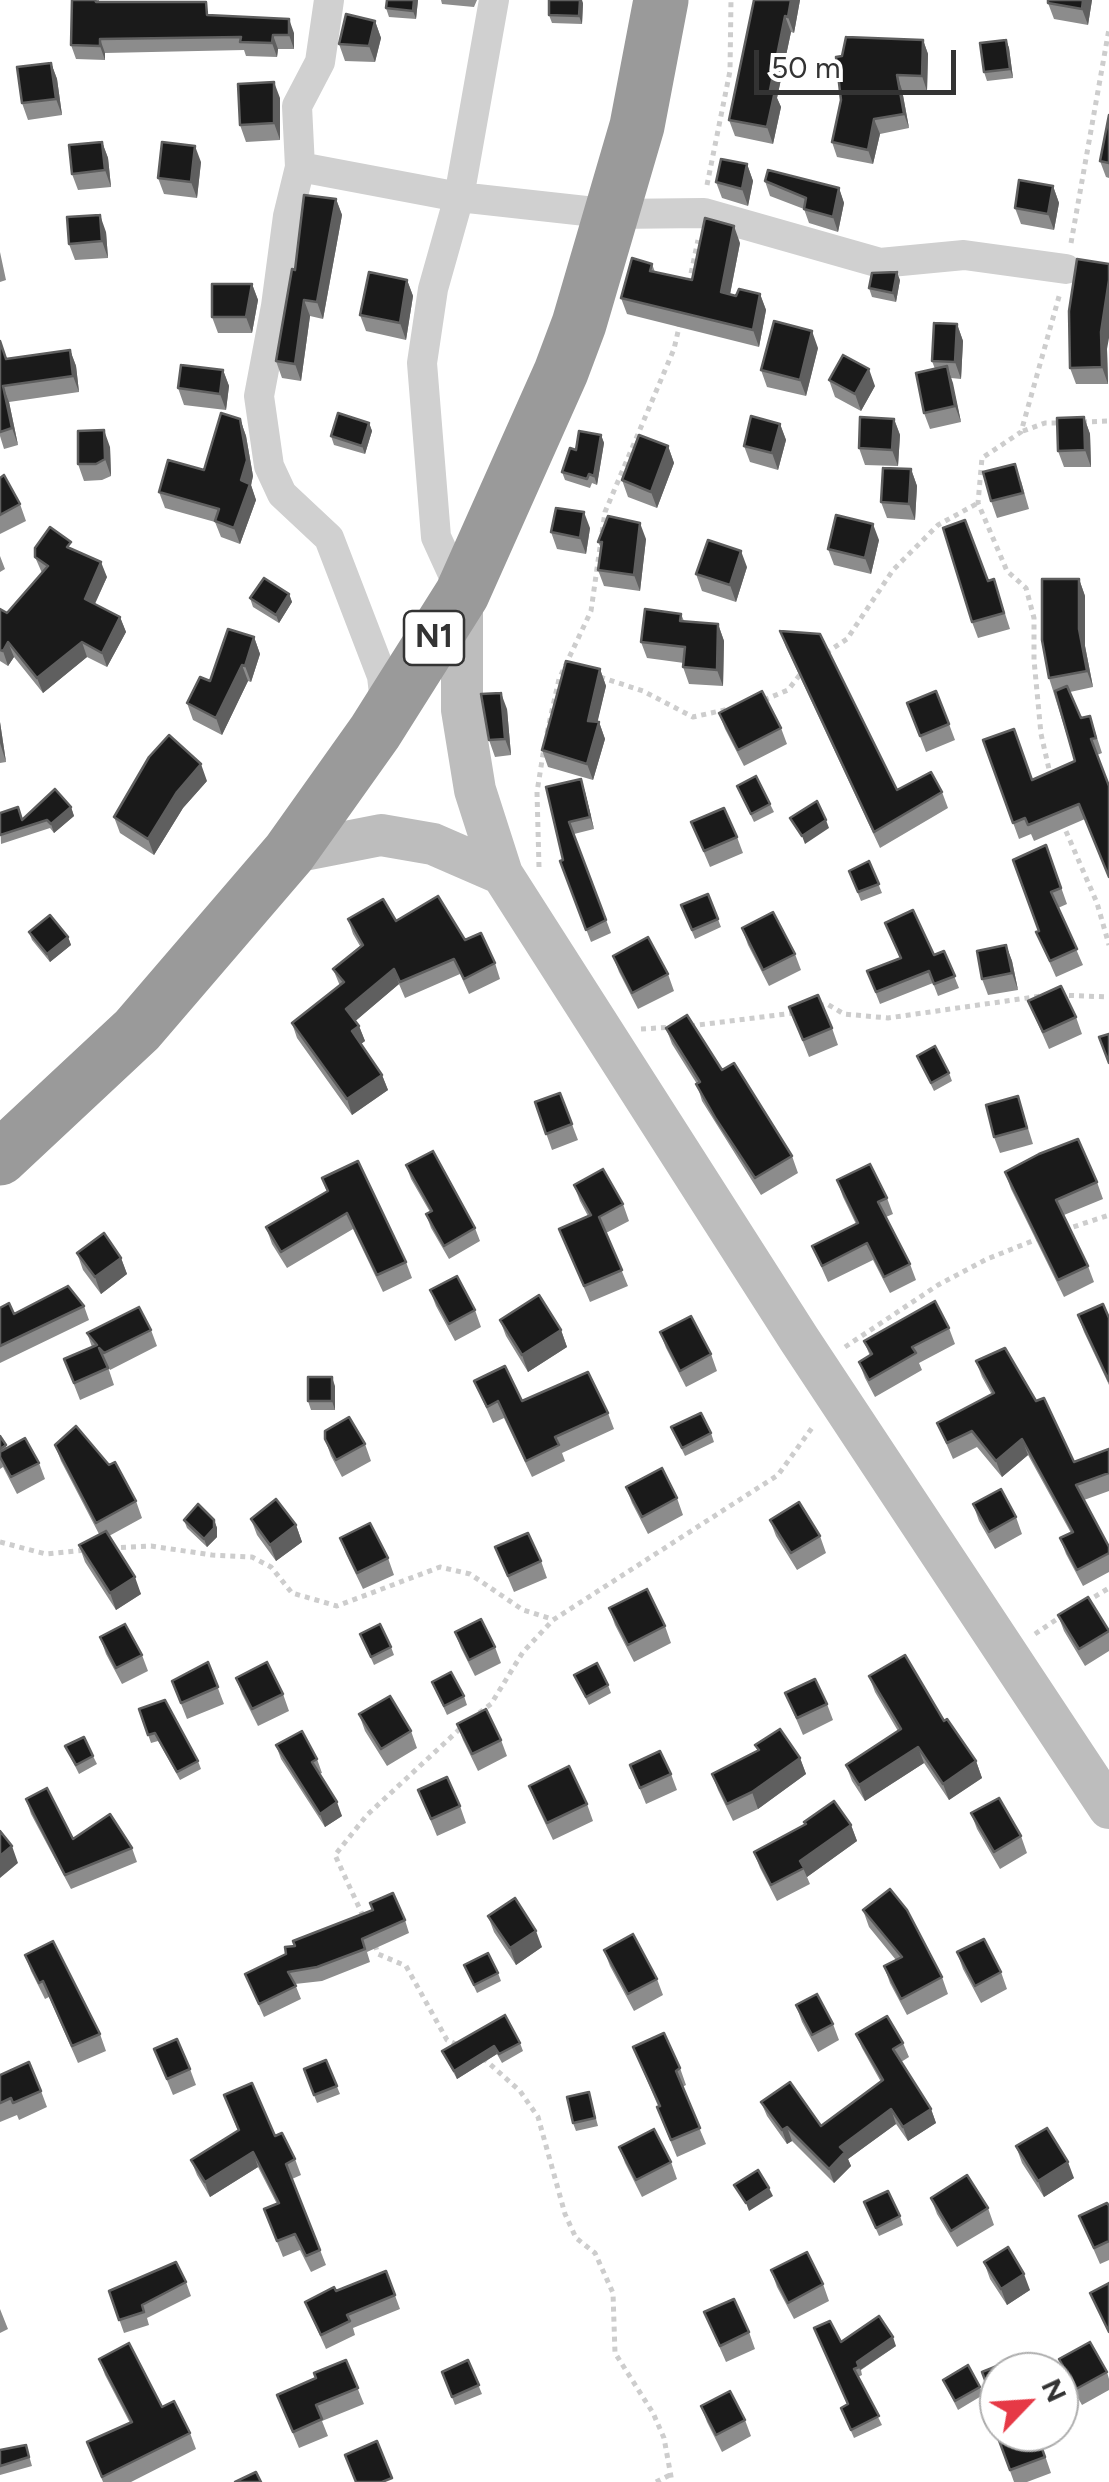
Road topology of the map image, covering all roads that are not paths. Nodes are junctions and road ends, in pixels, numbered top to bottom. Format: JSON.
{"nodes":[{"id":1,"x":329,"y":0,"type":"edge"},
{"id":2,"x":494,"y":0,"type":"edge"},
{"id":3,"x":661,"y":0,"type":"edge"},
{"id":4,"x":300,"y":167,"type":"junction"},
{"id":5,"x":459,"y":198,"type":"junction"},
{"id":6,"x":614,"y":214,"type":"junction"},
{"id":7,"x":1066,"y":269,"type":"dead end"},
{"id":8,"x":462,"y":594,"type":"junction"},
{"id":9,"x":386,"y":715,"type":"junction"},
{"id":10,"x":289,"y":853,"type":"junction"},
{"id":11,"x":522,"y":876,"type":"junction"},
{"id":12,"x":0,"y":1158,"type":"edge"},
{"id":13,"x":1109,"y":1808,"type":"edge"}],
"edges":[{"from":1,"to":4,"type":"street"},
{"from":2,"to":5,"type":"street"},
{"from":3,"to":6,"type":"highway","number":"N1"},
{"from":4,"to":5,"type":"street"},
{"from":4,"to":9,"type":"street"},
{"from":5,"to":6,"type":"street"},
{"from":5,"to":8,"type":"street"},
{"from":6,"to":7,"type":"street"},
{"from":6,"to":8,"type":"highway","number":"N1"},
{"from":8,"to":9,"type":"highway","number":"N1"},
{"from":8,"to":11,"type":"main road"},
{"from":9,"to":10,"type":"highway","number":"N1"},
{"from":10,"to":11,"type":"main road"},
{"from":10,"to":12,"type":"highway","number":"N1"},
{"from":11,"to":13,"type":"main road"}]}
